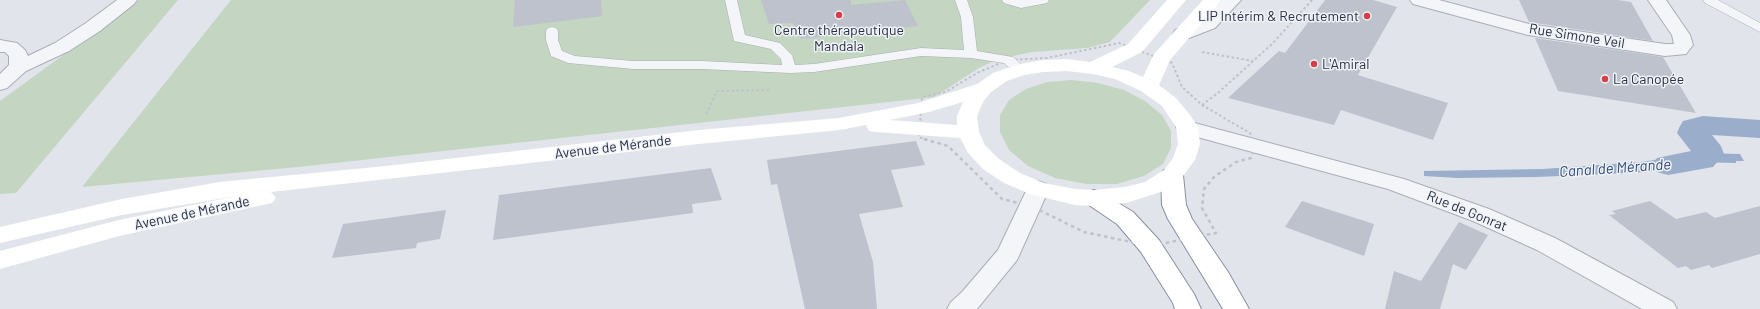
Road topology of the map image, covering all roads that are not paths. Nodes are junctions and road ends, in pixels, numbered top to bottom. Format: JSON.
{"nodes":[{"id":1,"x":128,"y":0,"type":"edge"},
{"id":2,"x":730,"y":0,"type":"edge"},
{"id":3,"x":962,"y":0,"type":"edge"},
{"id":4,"x":1008,"y":0,"type":"edge"},
{"id":5,"x":1043,"y":0,"type":"edge"},
{"id":6,"x":1177,"y":0,"type":"edge"},
{"id":7,"x":1213,"y":0,"type":"edge"},
{"id":8,"x":1232,"y":0,"type":"edge"},
{"id":9,"x":1419,"y":0,"type":"edge"},
{"id":10,"x":1657,"y":0,"type":"edge"},
{"id":11,"x":1709,"y":0,"type":"edge"},
{"id":12,"x":1760,"y":28,"type":"edge"},
{"id":13,"x":552,"y":31,"type":"dead end"},
{"id":14,"x":1182,"y":34,"type":"junction"},
{"id":15,"x":0,"y":46,"type":"edge"},
{"id":16,"x":971,"y":54,"type":"junction"},
{"id":17,"x":19,"y":67,"type":"junction"},
{"id":18,"x":1093,"y":68,"type":"junction"},
{"id":19,"x":790,"y":69,"type":"junction"},
{"id":20,"x":1020,"y":70,"type":"junction"},
{"id":21,"x":0,"y":84,"type":"edge"},
{"id":22,"x":1148,"y":87,"type":"junction"},
{"id":23,"x":984,"y":88,"type":"junction"},
{"id":24,"x":839,"y":124,"type":"junction"},
{"id":25,"x":968,"y":132,"type":"junction"},
{"id":26,"x":1188,"y":136,"type":"junction"},
{"id":27,"x":386,"y":173,"type":"junction"},
{"id":28,"x":1172,"y":175,"type":"junction"},
{"id":29,"x":1038,"y":189,"type":"junction"},
{"id":30,"x":1094,"y":198,"type":"junction"},
{"id":31,"x":0,"y":235,"type":"edge"},
{"id":32,"x":0,"y":260,"type":"edge"},
{"id":33,"x":960,"y":309,"type":"edge"},
{"id":34,"x":1188,"y":309,"type":"edge"},
{"id":35,"x":1236,"y":309,"type":"edge"},
{"id":36,"x":1664,"y":309,"type":"edge"}],
"edges":[{"from":1,"to":17,"type":"street"},
{"from":2,"to":19,"type":"lane"},
{"from":3,"to":16,"type":"lane"},
{"from":4,"to":5,"type":"lane"},
{"from":6,"to":18,"type":"main road"},
{"from":7,"to":14,"type":"main road"},
{"from":8,"to":14,"type":"street"},
{"from":9,"to":10,"type":"street","name":"Rue Simone Veil"},
{"from":11,"to":12,"type":"lane"},
{"from":13,"to":19,"type":"lane"},
{"from":14,"to":22,"type":"main road"},
{"from":15,"to":17,"type":"street"},
{"from":16,"to":19,"type":"lane"},
{"from":16,"to":20,"type":"lane"},
{"from":17,"to":21,"type":"street"},
{"from":18,"to":20,"type":"main road"},
{"from":18,"to":22,"type":"main road"},
{"from":20,"to":23,"type":"main road"},
{"from":22,"to":26,"type":"main road"},
{"from":23,"to":24,"type":"main road","name":"Avenue de Mérande"},
{"from":23,"to":25,"type":"main road"},
{"from":24,"to":25,"type":"main road","name":"Avenue de Mérande"},
{"from":24,"to":27,"type":"main road","name":"Avenue de Mérande"},
{"from":25,"to":29,"type":"main road"},
{"from":26,"to":28,"type":"main road"},
{"from":26,"to":36,"type":"street","name":"Rue de Gonrat"},
{"from":27,"to":31,"type":"main road","name":"Avenue de Mérande"},
{"from":27,"to":32,"type":"main road","name":"Avenue de Mérande"},
{"from":28,"to":30,"type":"main road"},
{"from":28,"to":35,"type":"main road"},
{"from":29,"to":30,"type":"main road"},
{"from":29,"to":33,"type":"street"},
{"from":30,"to":34,"type":"main road"}]}
